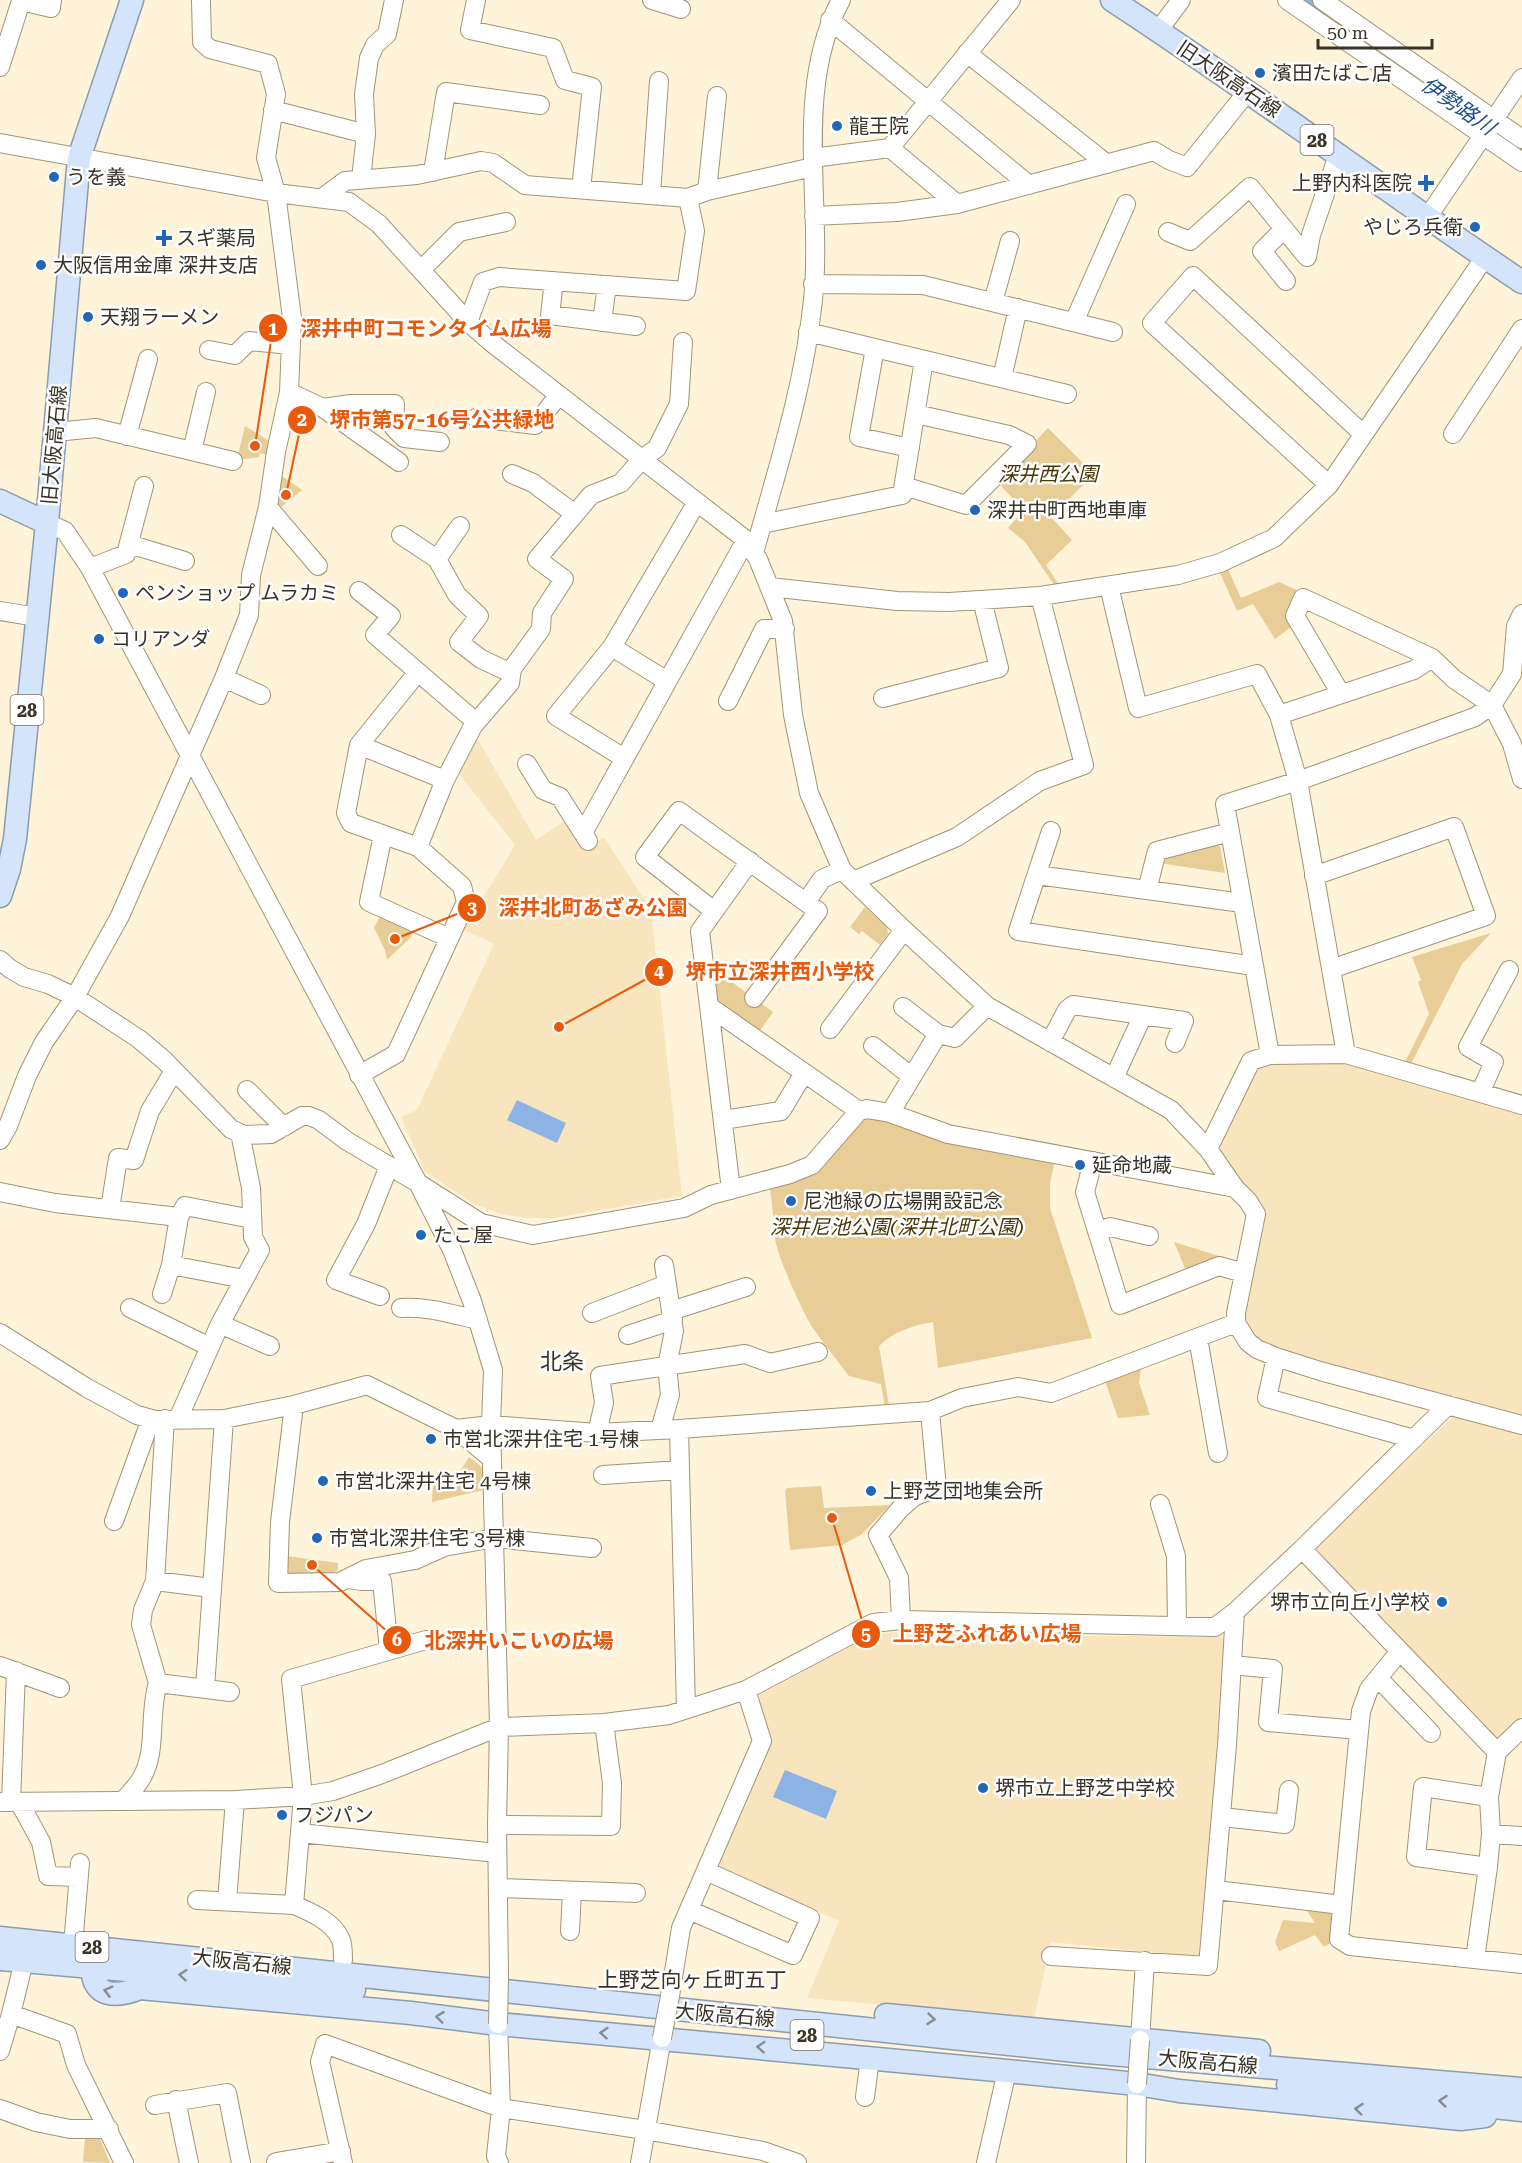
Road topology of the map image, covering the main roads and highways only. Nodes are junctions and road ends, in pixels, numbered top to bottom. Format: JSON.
{"nodes":[{"id":1,"x":132,"y":0,"type":"edge"},
{"id":2,"x":1112,"y":0,"type":"edge"},
{"id":3,"x":1522,"y":282,"type":"edge"},
{"id":4,"x":0,"y":501,"type":"edge"},
{"id":5,"x":47,"y":523,"type":"junction"},
{"id":6,"x":0,"y":896,"type":"edge"},
{"id":7,"x":0,"y":1938,"type":"edge"},
{"id":8,"x":184,"y":1956,"type":"junction"},
{"id":9,"x":0,"y":1959,"type":"edge"},
{"id":10,"x":92,"y":1967,"type":"junction"},
{"id":11,"x":1522,"y":2087,"type":"edge"},
{"id":12,"x":1522,"y":2110,"type":"edge"}],
"edges":[{"from":1,"to":5,"type":"main road","name":"旧大阪高石線","number":"28"},
{"from":2,"to":3,"type":"main road","name":"旧大阪高石線","number":"28"},
{"from":4,"to":5,"type":"main road"},
{"from":5,"to":6,"type":"main road","name":"旧大阪高石線","number":"28"},
{"from":7,"to":8,"type":"main road","name":"大阪高石線","number":"28"},
{"from":8,"to":11,"type":"main road","name":"大阪高石線","number":"28"},
{"from":8,"to":11,"type":"main road","one_way":true},
{"from":9,"to":10,"type":"main road","name":"大阪高石線","number":"28"},
{"from":12,"to":10,"type":"main road","name":"大阪高石線","number":"28","one_way":true},
{"from":12,"to":10,"type":"main road","one_way":true}]}
